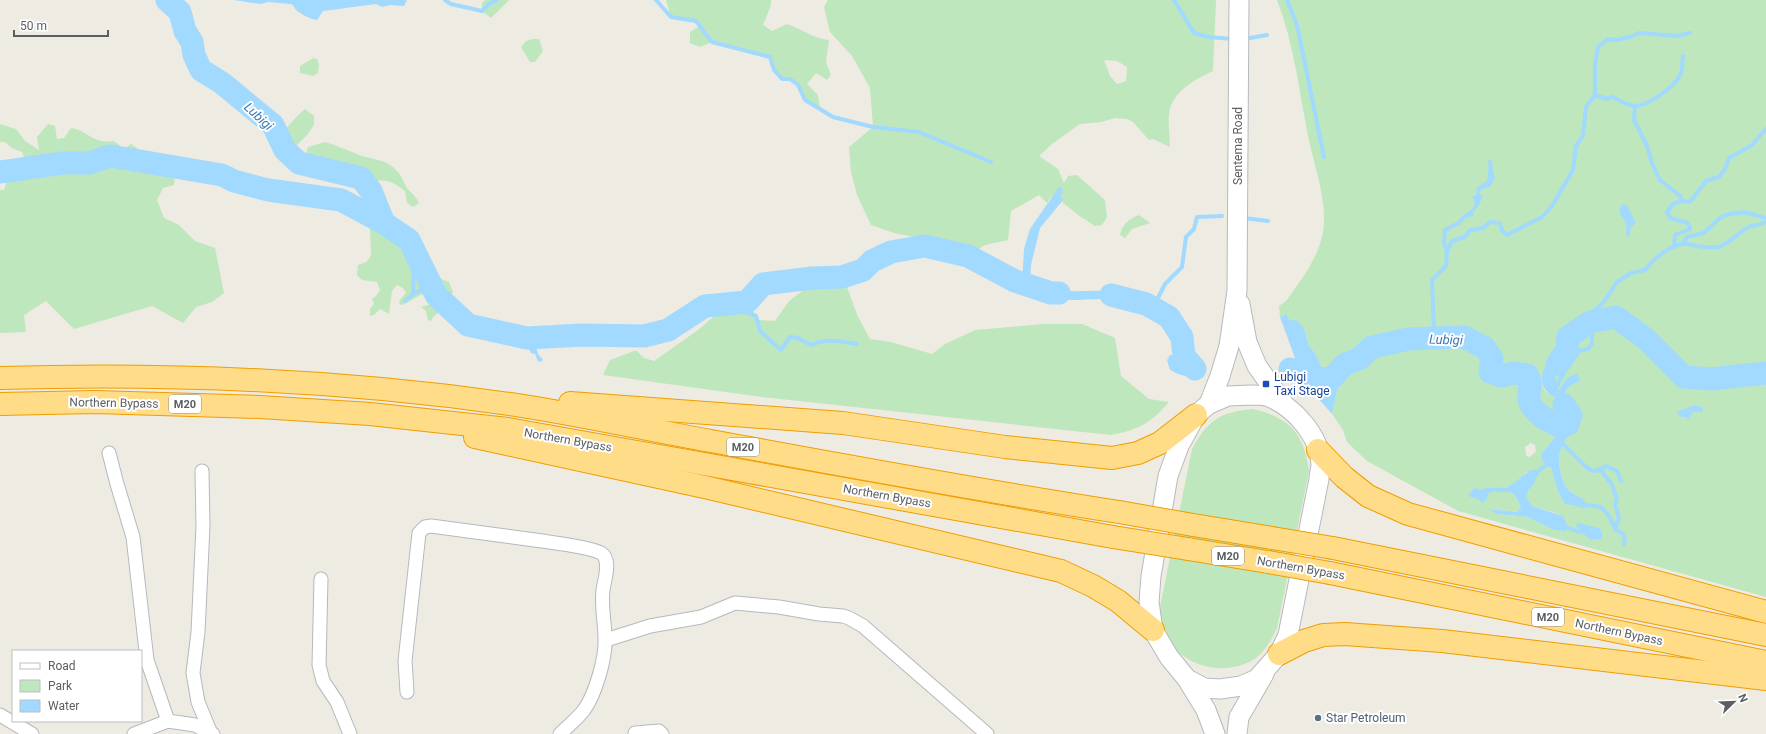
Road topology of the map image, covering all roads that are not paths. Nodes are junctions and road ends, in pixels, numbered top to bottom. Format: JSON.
{"nodes":[{"id":1,"x":1239,"y":0,"type":"edge"},
{"id":2,"x":1237,"y":291,"type":"junction"},
{"id":3,"x":0,"y":378,"type":"edge"},
{"id":4,"x":367,"y":388,"type":"junction"},
{"id":5,"x":0,"y":404,"type":"edge"},
{"id":6,"x":1285,"y":406,"type":"junction"},
{"id":7,"x":1202,"y":409,"type":"junction"},
{"id":8,"x":370,"y":414,"type":"junction"},
{"id":9,"x":1318,"y":450,"type":"junction"},
{"id":10,"x":110,"y":453,"type":"dead end"},
{"id":11,"x":202,"y":471,"type":"dead end"},
{"id":12,"x":321,"y":579,"type":"dead end"},
{"id":13,"x":1766,"y":612,"type":"edge"},
{"id":14,"x":1153,"y":630,"type":"junction"},
{"id":15,"x":1766,"y":635,"type":"edge"},
{"id":16,"x":606,"y":640,"type":"junction"},
{"id":17,"x":1274,"y":660,"type":"junction"},
{"id":18,"x":1766,"y":662,"type":"edge"},
{"id":19,"x":1187,"y":679,"type":"junction"},
{"id":20,"x":1766,"y":680,"type":"edge"},
{"id":21,"x":407,"y":692,"type":"dead end"},
{"id":22,"x":0,"y":716,"type":"edge"},
{"id":23,"x":168,"y":721,"type":"junction"},
{"id":24,"x":211,"y":732,"type":"edge"},
{"id":25,"x":635,"y":733,"type":"edge"},
{"id":26,"x":32,"y":734,"type":"edge"},
{"id":27,"x":134,"y":734,"type":"edge"},
{"id":28,"x":350,"y":734,"type":"edge"},
{"id":29,"x":560,"y":734,"type":"edge"},
{"id":30,"x":662,"y":734,"type":"edge"},
{"id":31,"x":987,"y":734,"type":"edge"},
{"id":32,"x":1215,"y":734,"type":"edge"},
{"id":33,"x":1237,"y":734,"type":"edge"}],
"edges":[{"from":1,"to":2,"type":"main road","name":"Sentema Road"},
{"from":2,"to":6,"type":"main road","name":"Sentema Road"},
{"from":2,"to":7,"type":"main road","name":"Sentema Road"},
{"from":3,"to":4,"type":"highway","name":"Northern Bypass","number":"M20"},
{"from":4,"to":7,"type":"highway"},
{"from":4,"to":15,"type":"highway","name":"Northern Bypass","number":"M20","bridge":true},
{"from":5,"to":8,"type":"highway","name":"Northern Bypass","number":"M20"},
{"from":6,"to":7,"type":"main road"},
{"from":6,"to":9,"type":"main road"},
{"from":7,"to":14,"type":"main road","name":"Sentema Road"},
{"from":8,"to":14,"type":"highway"},
{"from":8,"to":18,"type":"highway","name":"Northern Bypass","number":"M20","bridge":true},
{"from":9,"to":13,"type":"highway"},
{"from":9,"to":17,"type":"main road"},
{"from":10,"to":23,"type":"street"},
{"from":11,"to":24,"type":"street"},
{"from":12,"to":28,"type":"street"},
{"from":14,"to":19,"type":"main road"},
{"from":16,"to":21,"type":"street"},
{"from":16,"to":29,"type":"street"},
{"from":16,"to":31,"type":"street"},
{"from":17,"to":19,"type":"main road"},
{"from":17,"to":20,"type":"highway"},
{"from":17,"to":33,"type":"main road"},
{"from":19,"to":32,"type":"main road"},
{"from":22,"to":26,"type":"street"},
{"from":23,"to":24,"type":"street"},
{"from":23,"to":27,"type":"street"},
{"from":25,"to":30,"type":"street"}]}
